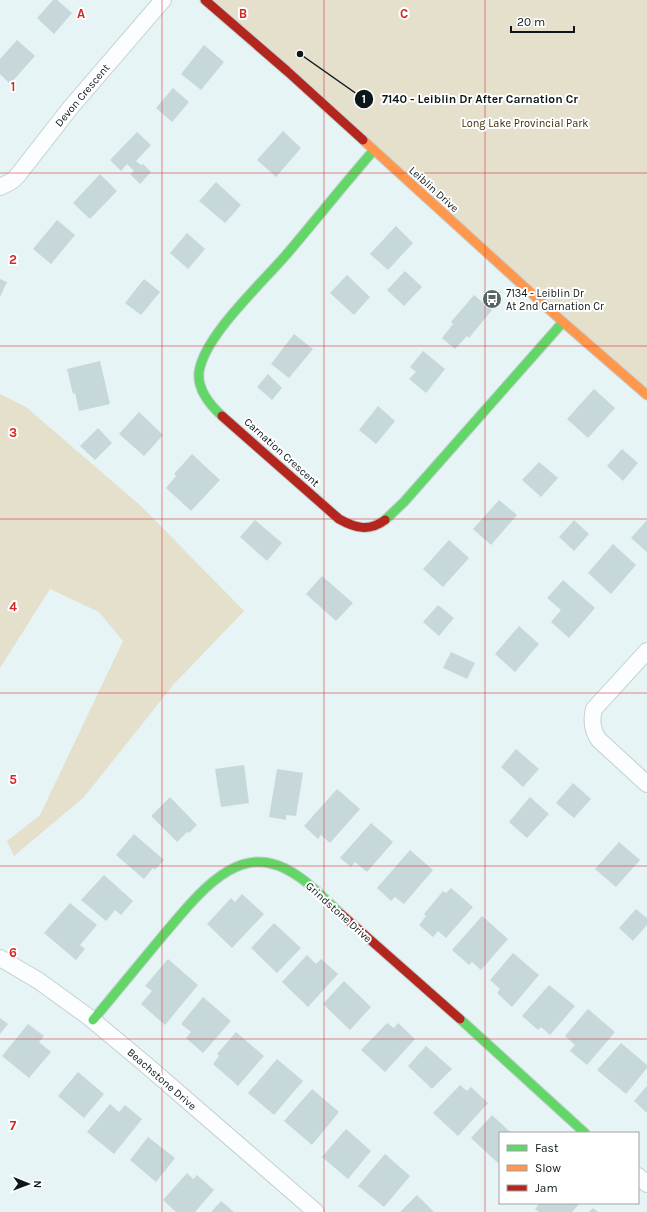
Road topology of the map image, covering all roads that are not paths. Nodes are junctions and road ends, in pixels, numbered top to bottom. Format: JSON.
{"nodes":[{"id":1,"x":163,"y":0,"type":"edge"},
{"id":2,"x":205,"y":0,"type":"edge"},
{"id":3,"x":374,"y":150,"type":"junction"},
{"id":4,"x":0,"y":187,"type":"edge"},
{"id":5,"x":563,"y":322,"type":"junction"},
{"id":6,"x":647,"y":395,"type":"edge"},
{"id":7,"x":647,"y":651,"type":"edge"},
{"id":8,"x":647,"y":784,"type":"edge"},
{"id":9,"x":0,"y":958,"type":"edge"},
{"id":10,"x":93,"y":1020,"type":"junction"},
{"id":11,"x":584,"y":1132,"type":"edge"},
{"id":12,"x":639,"y":1177,"type":"edge"},
{"id":13,"x":647,"y":1184,"type":"edge"},
{"id":14,"x":316,"y":1212,"type":"edge"}],
"edges":[{"from":1,"to":4,"type":"street","name":"Devon Crescent"},
{"from":2,"to":3,"type":"street","name":"Leiblin Drive"},
{"from":3,"to":5,"type":"street","name":"Leiblin Drive"},
{"from":3,"to":5,"type":"street","name":"Carnation Crescent"},
{"from":5,"to":6,"type":"street","name":"Leiblin Drive"},
{"from":7,"to":8,"type":"street"},
{"from":9,"to":10,"type":"street","name":"Beachstone Drive"},
{"from":10,"to":11,"type":"street","name":"Grindstone Drive"},
{"from":10,"to":14,"type":"street","name":"Beachstone Drive"},
{"from":12,"to":13,"type":"street"}]}
